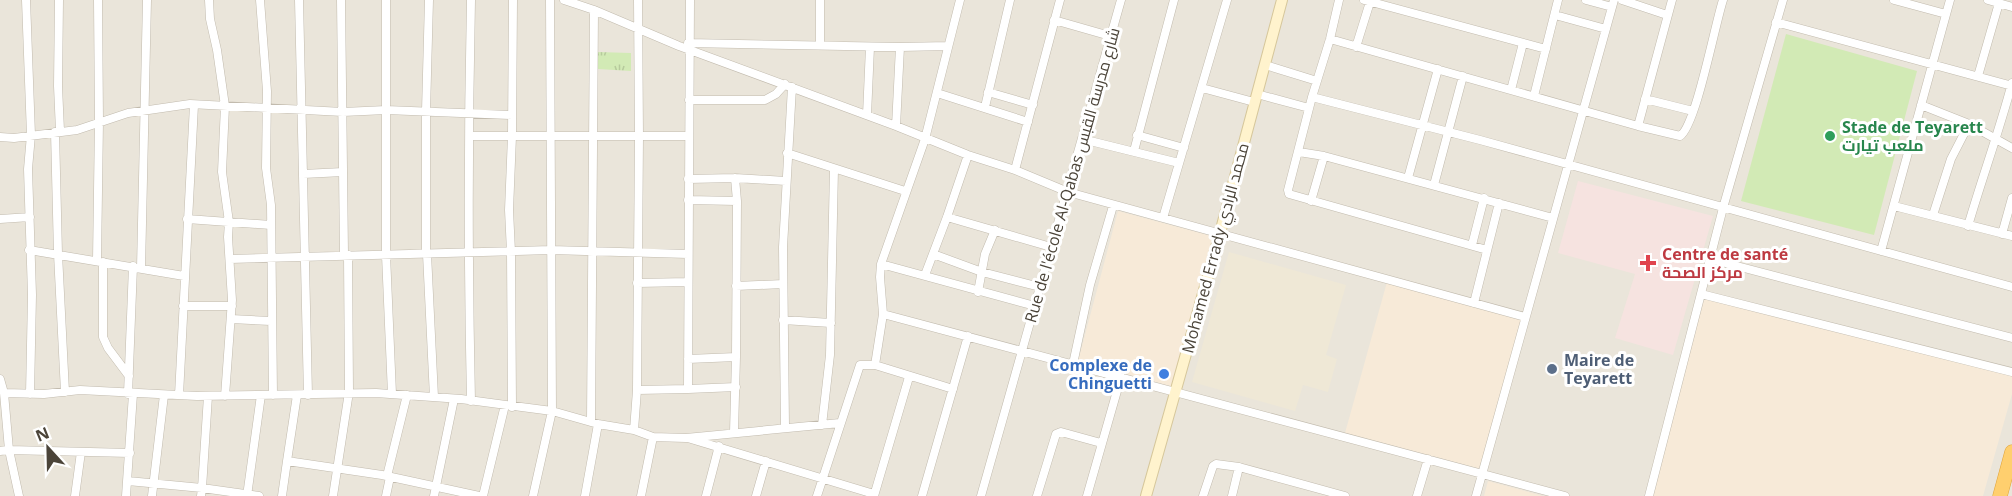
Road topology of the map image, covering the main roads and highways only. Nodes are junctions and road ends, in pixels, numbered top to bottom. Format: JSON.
{"nodes":[{"id":1,"x":2012,"y":452,"type":"edge"},
{"id":2,"x":2000,"y":496,"type":"edge"}],
"edges":[{"from":1,"to":2,"type":"highway"}]}
